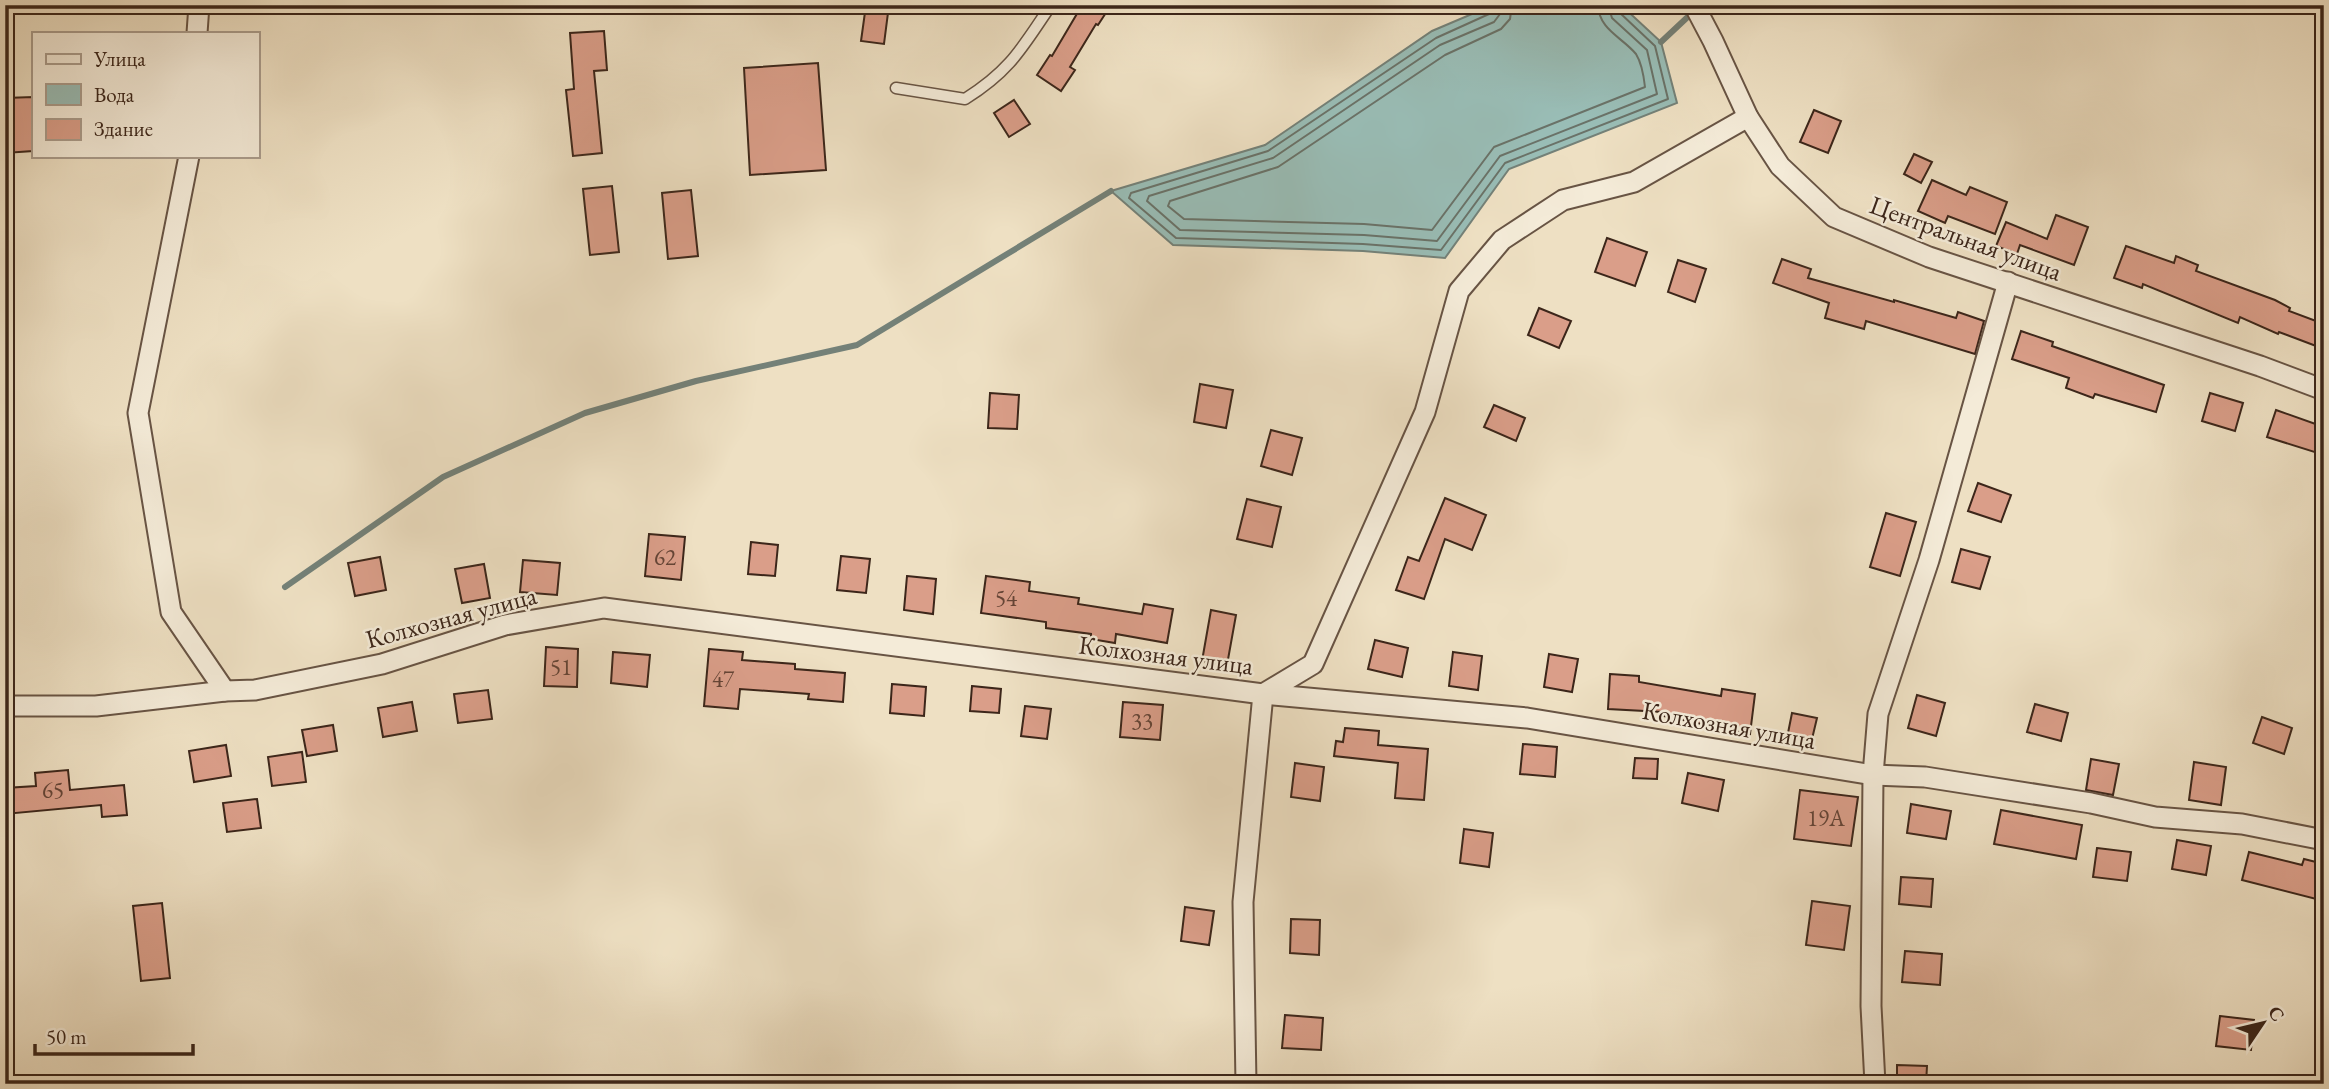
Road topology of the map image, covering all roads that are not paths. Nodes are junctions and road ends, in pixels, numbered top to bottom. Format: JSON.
{"nodes":[{"id":1,"x":199,"y":5,"type":"edge"},
{"id":2,"x":1051,"y":5,"type":"edge"},
{"id":3,"x":1693,"y":5,"type":"edge"},
{"id":4,"x":197,"y":32,"type":"edge"},
{"id":5,"x":896,"y":88,"type":"dead end"},
{"id":6,"x":1748,"y":117,"type":"junction"},
{"id":7,"x":189,"y":158,"type":"edge"},
{"id":8,"x":2008,"y":282,"type":"junction"},
{"id":9,"x":2324,"y":390,"type":"edge"},
{"id":10,"x":225,"y":691,"type":"junction"},
{"id":11,"x":1263,"y":694,"type":"junction"},
{"id":12,"x":5,"y":706,"type":"edge"},
{"id":13,"x":1872,"y":775,"type":"junction"},
{"id":14,"x":2324,"y":840,"type":"edge"},
{"id":15,"x":1246,"y":1084,"type":"edge"},
{"id":16,"x":1875,"y":1084,"type":"edge"}],
"edges":[{"from":1,"to":4,"type":"street"},
{"from":2,"to":5,"type":"lane"},
{"from":3,"to":6,"type":"street","name":"Центральная улица"},
{"from":6,"to":8,"type":"street","name":"Центральная улица"},
{"from":6,"to":11,"type":"street"},
{"from":7,"to":10,"type":"street"},
{"from":8,"to":9,"type":"street","name":"Центральная улица"},
{"from":8,"to":13,"type":"street"},
{"from":10,"to":11,"type":"street","name":"Колхозная улица"},
{"from":10,"to":12,"type":"street","name":"Колхозная улица"},
{"from":11,"to":13,"type":"street","name":"Колхозная улица"},
{"from":11,"to":15,"type":"street"},
{"from":13,"to":14,"type":"street","name":"Колхозная улица"},
{"from":13,"to":16,"type":"street"}]}
